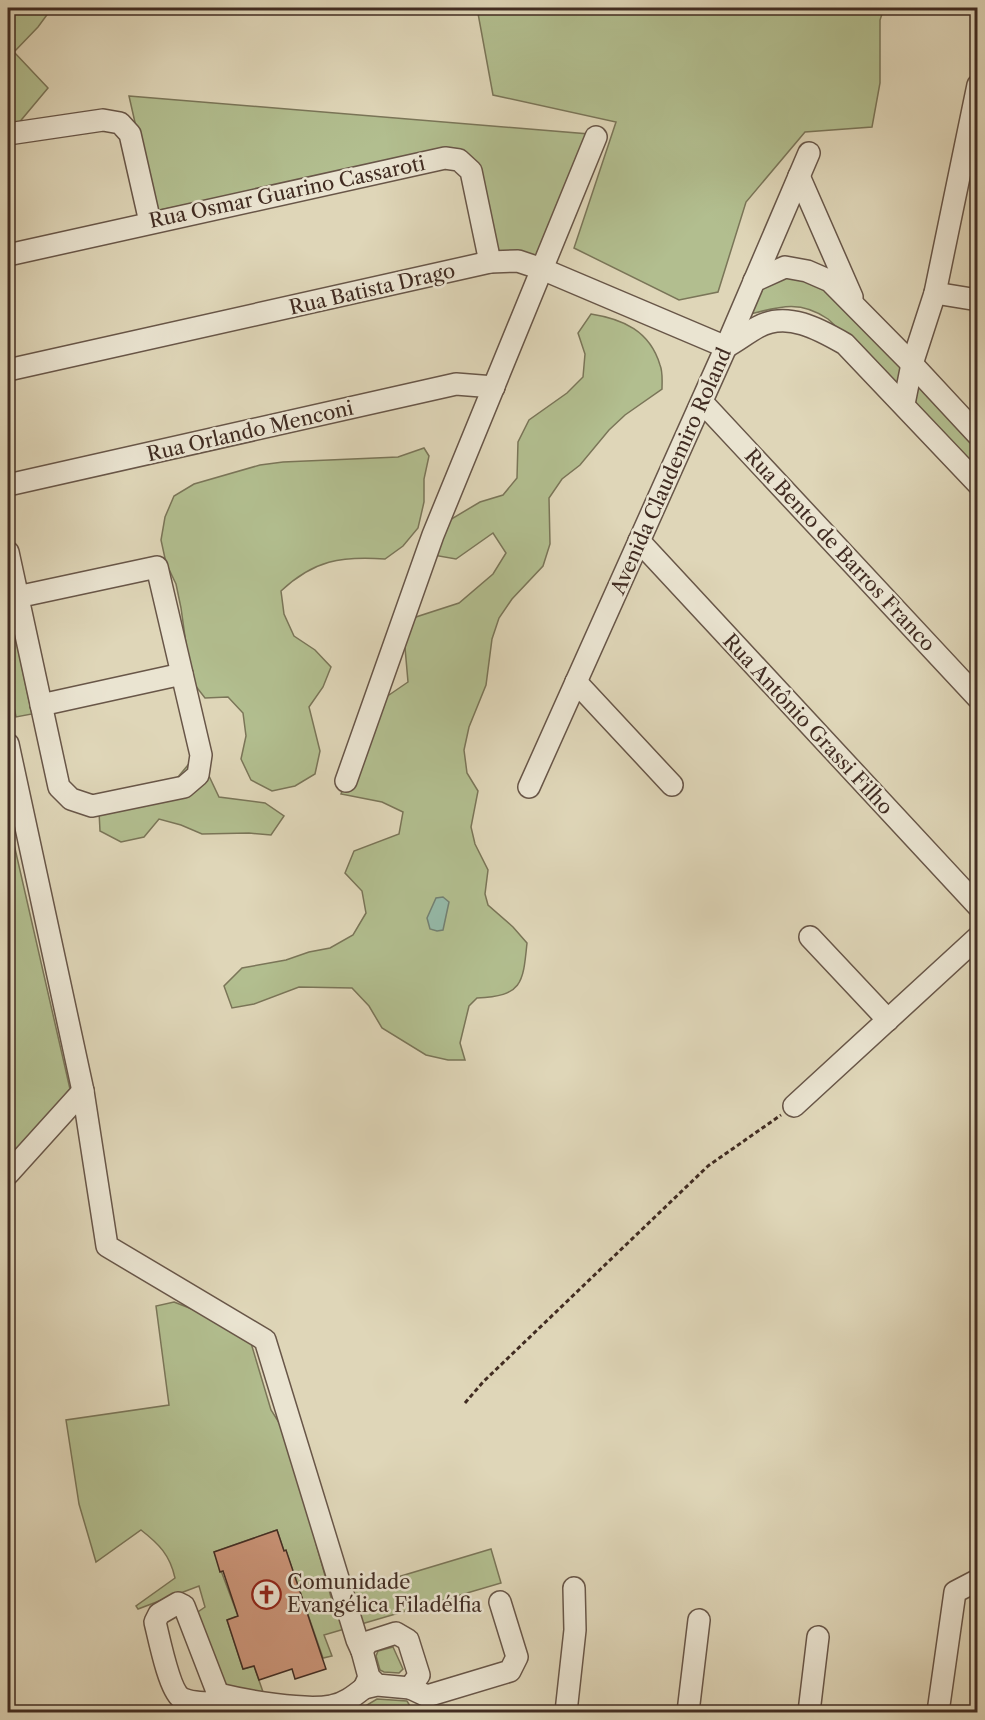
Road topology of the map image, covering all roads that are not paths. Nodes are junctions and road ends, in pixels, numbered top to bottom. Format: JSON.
{"nodes":[{"id":1,"x":978,"y":85,"type":"edge"},
{"id":2,"x":8,"y":134,"type":"edge"},
{"id":3,"x":596,"y":137,"type":"dead end"},
{"id":4,"x":808,"y":153,"type":"dead end"},
{"id":5,"x":970,"y":156,"type":"edge"},
{"id":6,"x":799,"y":176,"type":"junction"},
{"id":7,"x":150,"y":222,"type":"junction"},
{"id":8,"x":8,"y":255,"type":"edge"},
{"id":9,"x":490,"y":262,"type":"junction"},
{"id":10,"x":542,"y":269,"type":"junction"},
{"id":11,"x":754,"y":281,"type":"junction"},
{"id":12,"x":935,"y":293,"type":"junction"},
{"id":13,"x":978,"y":300,"type":"edge"},
{"id":14,"x":857,"y":308,"type":"junction"},
{"id":15,"x":726,"y":347,"type":"junction"},
{"id":16,"x":912,"y":364,"type":"junction"},
{"id":17,"x":8,"y":370,"type":"edge"},
{"id":18,"x":494,"y":387,"type":"junction"},
{"id":19,"x":702,"y":402,"type":"junction"},
{"id":20,"x":904,"y":404,"type":"junction"},
{"id":21,"x":978,"y":435,"type":"edge"},
{"id":22,"x":978,"y":484,"type":"edge"},
{"id":23,"x":8,"y":485,"type":"edge"},
{"id":24,"x":639,"y":541,"type":"junction"},
{"id":25,"x":8,"y":552,"type":"edge"},
{"id":26,"x":17,"y":597,"type":"junction"},
{"id":27,"x":182,"y":674,"type":"junction"},
{"id":28,"x":576,"y":682,"type":"junction"},
{"id":29,"x":978,"y":698,"type":"edge"},
{"id":30,"x":41,"y":705,"type":"junction"},
{"id":31,"x":8,"y":744,"type":"edge"},
{"id":32,"x":346,"y":781,"type":"dead end"},
{"id":33,"x":672,"y":785,"type":"dead end"},
{"id":34,"x":529,"y":787,"type":"dead end"},
{"id":35,"x":978,"y":906,"type":"edge"},
{"id":36,"x":810,"y":937,"type":"dead end"},
{"id":37,"x":978,"y":937,"type":"edge"},
{"id":38,"x":888,"y":1020,"type":"junction"},
{"id":39,"x":83,"y":1091,"type":"junction"},
{"id":40,"x":794,"y":1106,"type":"road end"},
{"id":41,"x":8,"y":1174,"type":"edge"},
{"id":42,"x":976,"y":1580,"type":"edge"},
{"id":43,"x":574,"y":1588,"type":"dead end"},
{"id":44,"x":500,"y":1602,"type":"dead end"},
{"id":45,"x":699,"y":1620,"type":"dead end"},
{"id":46,"x":818,"y":1637,"type":"dead end"},
{"id":47,"x":362,"y":1644,"type":"junction"},
{"id":48,"x":370,"y":1684,"type":"junction"},
{"id":49,"x":421,"y":1693,"type":"edge"},
{"id":50,"x":218,"y":1694,"type":"dead end"},
{"id":51,"x":566,"y":1713,"type":"edge"},
{"id":52,"x":688,"y":1713,"type":"edge"},
{"id":53,"x":809,"y":1713,"type":"edge"},
{"id":54,"x":938,"y":1713,"type":"edge"}],
"edges":[{"from":1,"to":5,"type":"street"},
{"from":2,"to":7,"type":"street"},
{"from":3,"to":10,"type":"street"},
{"from":4,"to":6,"type":"street","name":"Avenida Claudemiro Roland"},
{"from":5,"to":12,"type":"street"},
{"from":6,"to":11,"type":"street","name":"Avenida Claudemiro Roland"},
{"from":6,"to":14,"type":"street"},
{"from":7,"to":8,"type":"street","name":"Rua Osmar Guarino Cassaroti"},
{"from":7,"to":9,"type":"street","name":"Rua Osmar Guarino Cassaroti"},
{"from":9,"to":10,"type":"street","name":"Rua Batista Drago"},
{"from":9,"to":17,"type":"street","name":"Rua Batista Drago"},
{"from":10,"to":15,"type":"street","name":"Rua Batista Drago"},
{"from":10,"to":18,"type":"street"},
{"from":11,"to":14,"type":"street"},
{"from":11,"to":15,"type":"street","name":"Avenida Claudemiro Roland"},
{"from":12,"to":13,"type":"street"},
{"from":12,"to":16,"type":"street"},
{"from":14,"to":16,"type":"street"},
{"from":15,"to":19,"type":"street","name":"Avenida Claudemiro Roland"},
{"from":15,"to":20,"type":"street"},
{"from":16,"to":20,"type":"street"},
{"from":16,"to":21,"type":"street"},
{"from":18,"to":23,"type":"street","name":"Rua Orlando Menconi"},
{"from":18,"to":32,"type":"street"},
{"from":19,"to":24,"type":"street","name":"Avenida Claudemiro Roland"},
{"from":19,"to":29,"type":"street","name":"Rua Bento de Barros Franco"},
{"from":20,"to":22,"type":"street"},
{"from":24,"to":28,"type":"street","name":"Avenida Claudemiro Roland"},
{"from":24,"to":35,"type":"street","name":"Rua Antônio Grassi Filho"},
{"from":25,"to":26,"type":"street"},
{"from":26,"to":27,"type":"street"},
{"from":26,"to":30,"type":"street"},
{"from":27,"to":30,"type":"street"},
{"from":27,"to":30,"type":"street"},
{"from":28,"to":33,"type":"street"},
{"from":28,"to":34,"type":"street","name":"Avenida Claudemiro Roland"},
{"from":31,"to":39,"type":"street"},
{"from":36,"to":38,"type":"street"},
{"from":37,"to":38,"type":"street"},
{"from":38,"to":40,"type":"street"},
{"from":39,"to":41,"type":"street"},
{"from":39,"to":47,"type":"street"},
{"from":42,"to":54,"type":"street"},
{"from":43,"to":51,"type":"street"},
{"from":44,"to":49,"type":"street"},
{"from":45,"to":52,"type":"street"},
{"from":46,"to":53,"type":"street"},
{"from":47,"to":48,"type":"street"},
{"from":47,"to":49,"type":"street"},
{"from":48,"to":49,"type":"street"},
{"from":48,"to":50,"type":"street"}]}
